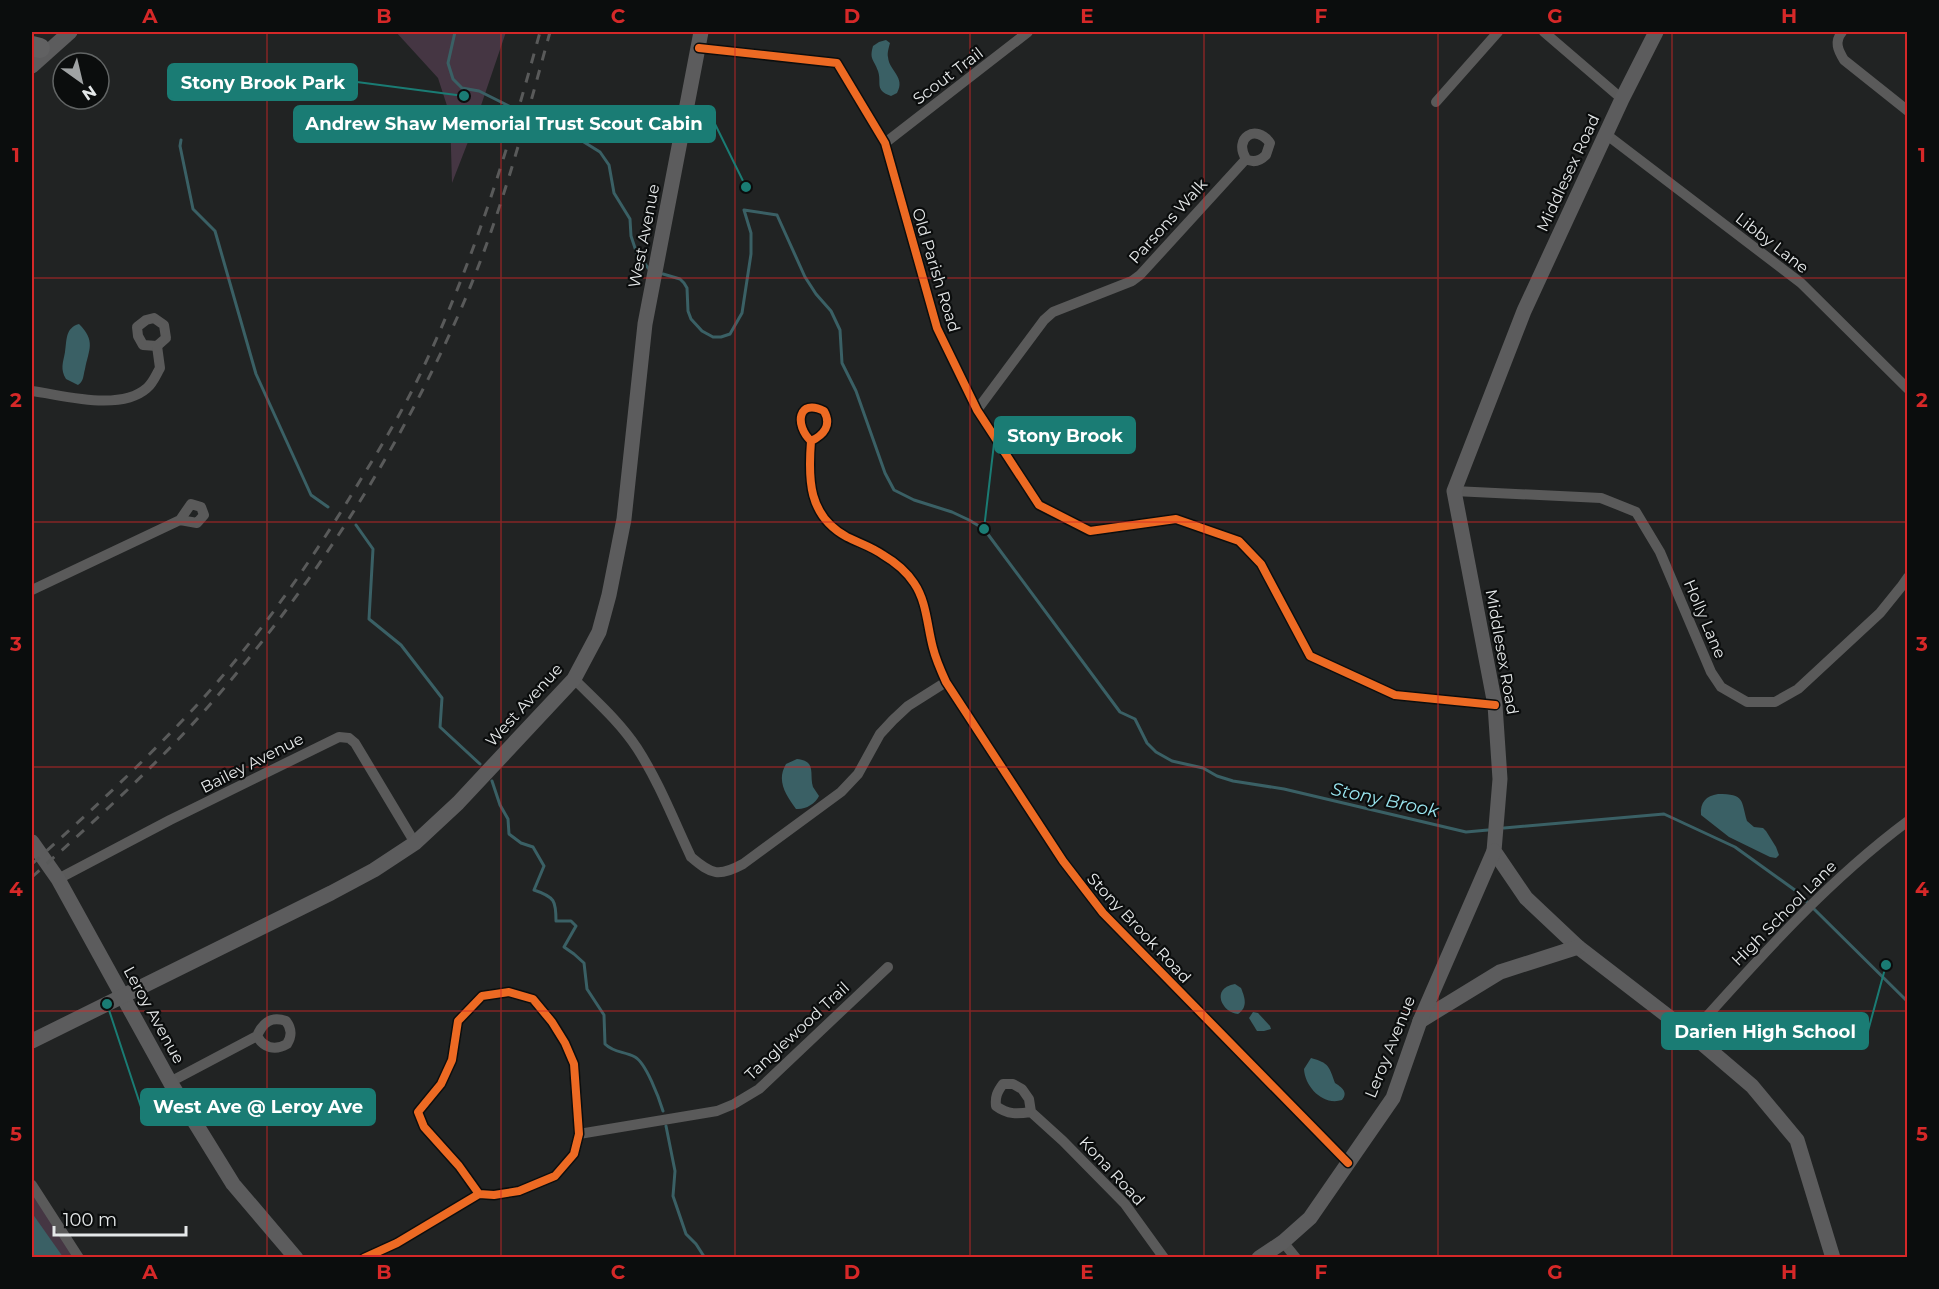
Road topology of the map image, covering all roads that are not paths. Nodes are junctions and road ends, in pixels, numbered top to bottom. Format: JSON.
{"nodes":[{"id":1,"x":65,"y":32,"type":"edge"},
{"id":2,"x":70,"y":32,"type":"edge"},
{"id":3,"x":700,"y":32,"type":"edge"},
{"id":4,"x":1028,"y":32,"type":"edge"},
{"id":5,"x":1498,"y":32,"type":"edge"},
{"id":6,"x":1544,"y":32,"type":"edge"},
{"id":7,"x":1656,"y":32,"type":"edge"},
{"id":8,"x":1842,"y":32,"type":"edge"},
{"id":9,"x":699,"y":48,"type":"junction"},
{"id":10,"x":34,"y":49,"type":"edge"},
{"id":11,"x":32,"y":66,"type":"edge"},
{"id":12,"x":1622,"y":99,"type":"junction"},
{"id":13,"x":1436,"y":102,"type":"dead end"},
{"id":14,"x":1908,"y":111,"type":"edge"},
{"id":15,"x":1606,"y":135,"type":"junction"},
{"id":16,"x":885,"y":143,"type":"junction"},
{"id":17,"x":1246,"y":159,"type":"dead end"},
{"id":18,"x":157,"y":346,"type":"dead end"},
{"id":19,"x":1908,"y":389,"type":"edge"},
{"id":20,"x":32,"y":391,"type":"edge"},
{"id":21,"x":977,"y":410,"type":"junction"},
{"id":22,"x":811,"y":441,"type":"dead end"},
{"id":23,"x":1454,"y":491,"type":"junction"},
{"id":24,"x":180,"y":520,"type":"dead end"},
{"id":25,"x":1908,"y":577,"type":"edge"},
{"id":26,"x":32,"y":590,"type":"edge"},
{"id":27,"x":574,"y":679,"type":"junction"},
{"id":28,"x":946,"y":682,"type":"junction"},
{"id":29,"x":1495,"y":705,"type":"junction"},
{"id":30,"x":1908,"y":821,"type":"edge"},
{"id":31,"x":32,"y":842,"type":"edge"},
{"id":32,"x":415,"y":843,"type":"junction"},
{"id":33,"x":1494,"y":851,"type":"junction"},
{"id":34,"x":58,"y":879,"type":"junction"},
{"id":35,"x":1578,"y":947,"type":"junction"},
{"id":36,"x":888,"y":967,"type":"dead end"},
{"id":37,"x":123,"y":997,"type":"junction"},
{"id":38,"x":1420,"y":1021,"type":"junction"},
{"id":39,"x":1691,"y":1034,"type":"junction"},
{"id":40,"x":257,"y":1036,"type":"dead end"},
{"id":41,"x":32,"y":1041,"type":"edge"},
{"id":42,"x":170,"y":1082,"type":"junction"},
{"id":43,"x":1031,"y":1112,"type":"dead end"},
{"id":44,"x":579,"y":1134,"type":"junction"},
{"id":45,"x":1348,"y":1163,"type":"junction"},
{"id":46,"x":32,"y":1185,"type":"edge"},
{"id":47,"x":479,"y":1194,"type":"junction"},
{"id":48,"x":1283,"y":1242,"type":"junction"},
{"id":49,"x":79,"y":1257,"type":"edge"},
{"id":50,"x":296,"y":1257,"type":"edge"},
{"id":51,"x":364,"y":1257,"type":"edge"},
{"id":52,"x":1164,"y":1257,"type":"edge"},
{"id":53,"x":1259,"y":1257,"type":"edge"},
{"id":54,"x":1296,"y":1257,"type":"edge"},
{"id":55,"x":1833,"y":1257,"type":"edge"}],
"edges":[{"from":1,"to":10,"type":"main road"},
{"from":2,"to":11,"type":"main road"},
{"from":3,"to":9,"type":"main road","name":"West Avenue"},
{"from":4,"to":16,"type":"street","name":"Scout Trail"},
{"from":5,"to":13,"type":"street"},
{"from":6,"to":12,"type":"street"},
{"from":7,"to":12,"type":"main road","name":"Middlesex Road"},
{"from":8,"to":14,"type":"street"},
{"from":9,"to":16,"type":"street","name":"Old Parish Road"},
{"from":9,"to":27,"type":"main road","name":"West Avenue"},
{"from":12,"to":15,"type":"main road","name":"Middlesex Road"},
{"from":15,"to":19,"type":"street","name":"Libby Lane"},
{"from":15,"to":23,"type":"main road","name":"Middlesex Road"},
{"from":16,"to":21,"type":"street","name":"Old Parish Road"},
{"from":17,"to":21,"type":"street","name":"Parsons Walk"},
{"from":18,"to":20,"type":"street"},
{"from":21,"to":29,"type":"street","name":"Old Parish Road"},
{"from":22,"to":28,"type":"street","name":"Stony Brook Road"},
{"from":23,"to":25,"type":"street","name":"Holly Lane"},
{"from":23,"to":29,"type":"main road","name":"Middlesex Road"},
{"from":24,"to":26,"type":"street"},
{"from":27,"to":28,"type":"street"},
{"from":27,"to":32,"type":"main road","name":"West Avenue"},
{"from":28,"to":45,"type":"street","name":"Stony Brook Road"},
{"from":29,"to":33,"type":"main road","name":"Middlesex Road"},
{"from":30,"to":39,"type":"street","name":"High School Lane"},
{"from":31,"to":34,"type":"main road","name":"Leroy Avenue"},
{"from":32,"to":34,"type":"street","name":"Bailey Avenue"},
{"from":32,"to":37,"type":"main road","name":"West Avenue"},
{"from":33,"to":35,"type":"main road"},
{"from":33,"to":38,"type":"main road","name":"Leroy Avenue"},
{"from":34,"to":37,"type":"main road","name":"Leroy Avenue"},
{"from":35,"to":38,"type":"main road"},
{"from":35,"to":39,"type":"main road"},
{"from":36,"to":44,"type":"street","name":"Tanglewood Trail"},
{"from":37,"to":41,"type":"main road","name":"West Avenue"},
{"from":37,"to":42,"type":"main road","name":"Leroy Avenue"},
{"from":38,"to":45,"type":"main road","name":"Leroy Avenue"},
{"from":39,"to":55,"type":"main road"},
{"from":40,"to":42,"type":"street"},
{"from":42,"to":50,"type":"main road","name":"Leroy Avenue"},
{"from":43,"to":52,"type":"street","name":"Kona Road"},
{"from":44,"to":47,"type":"street"},
{"from":44,"to":47,"type":"street"},
{"from":45,"to":48,"type":"main road","name":"Leroy Avenue"},
{"from":46,"to":49,"type":"street"},
{"from":47,"to":51,"type":"street"},
{"from":48,"to":53,"type":"main road","name":"Leroy Avenue"},
{"from":48,"to":54,"type":"street"}]}
